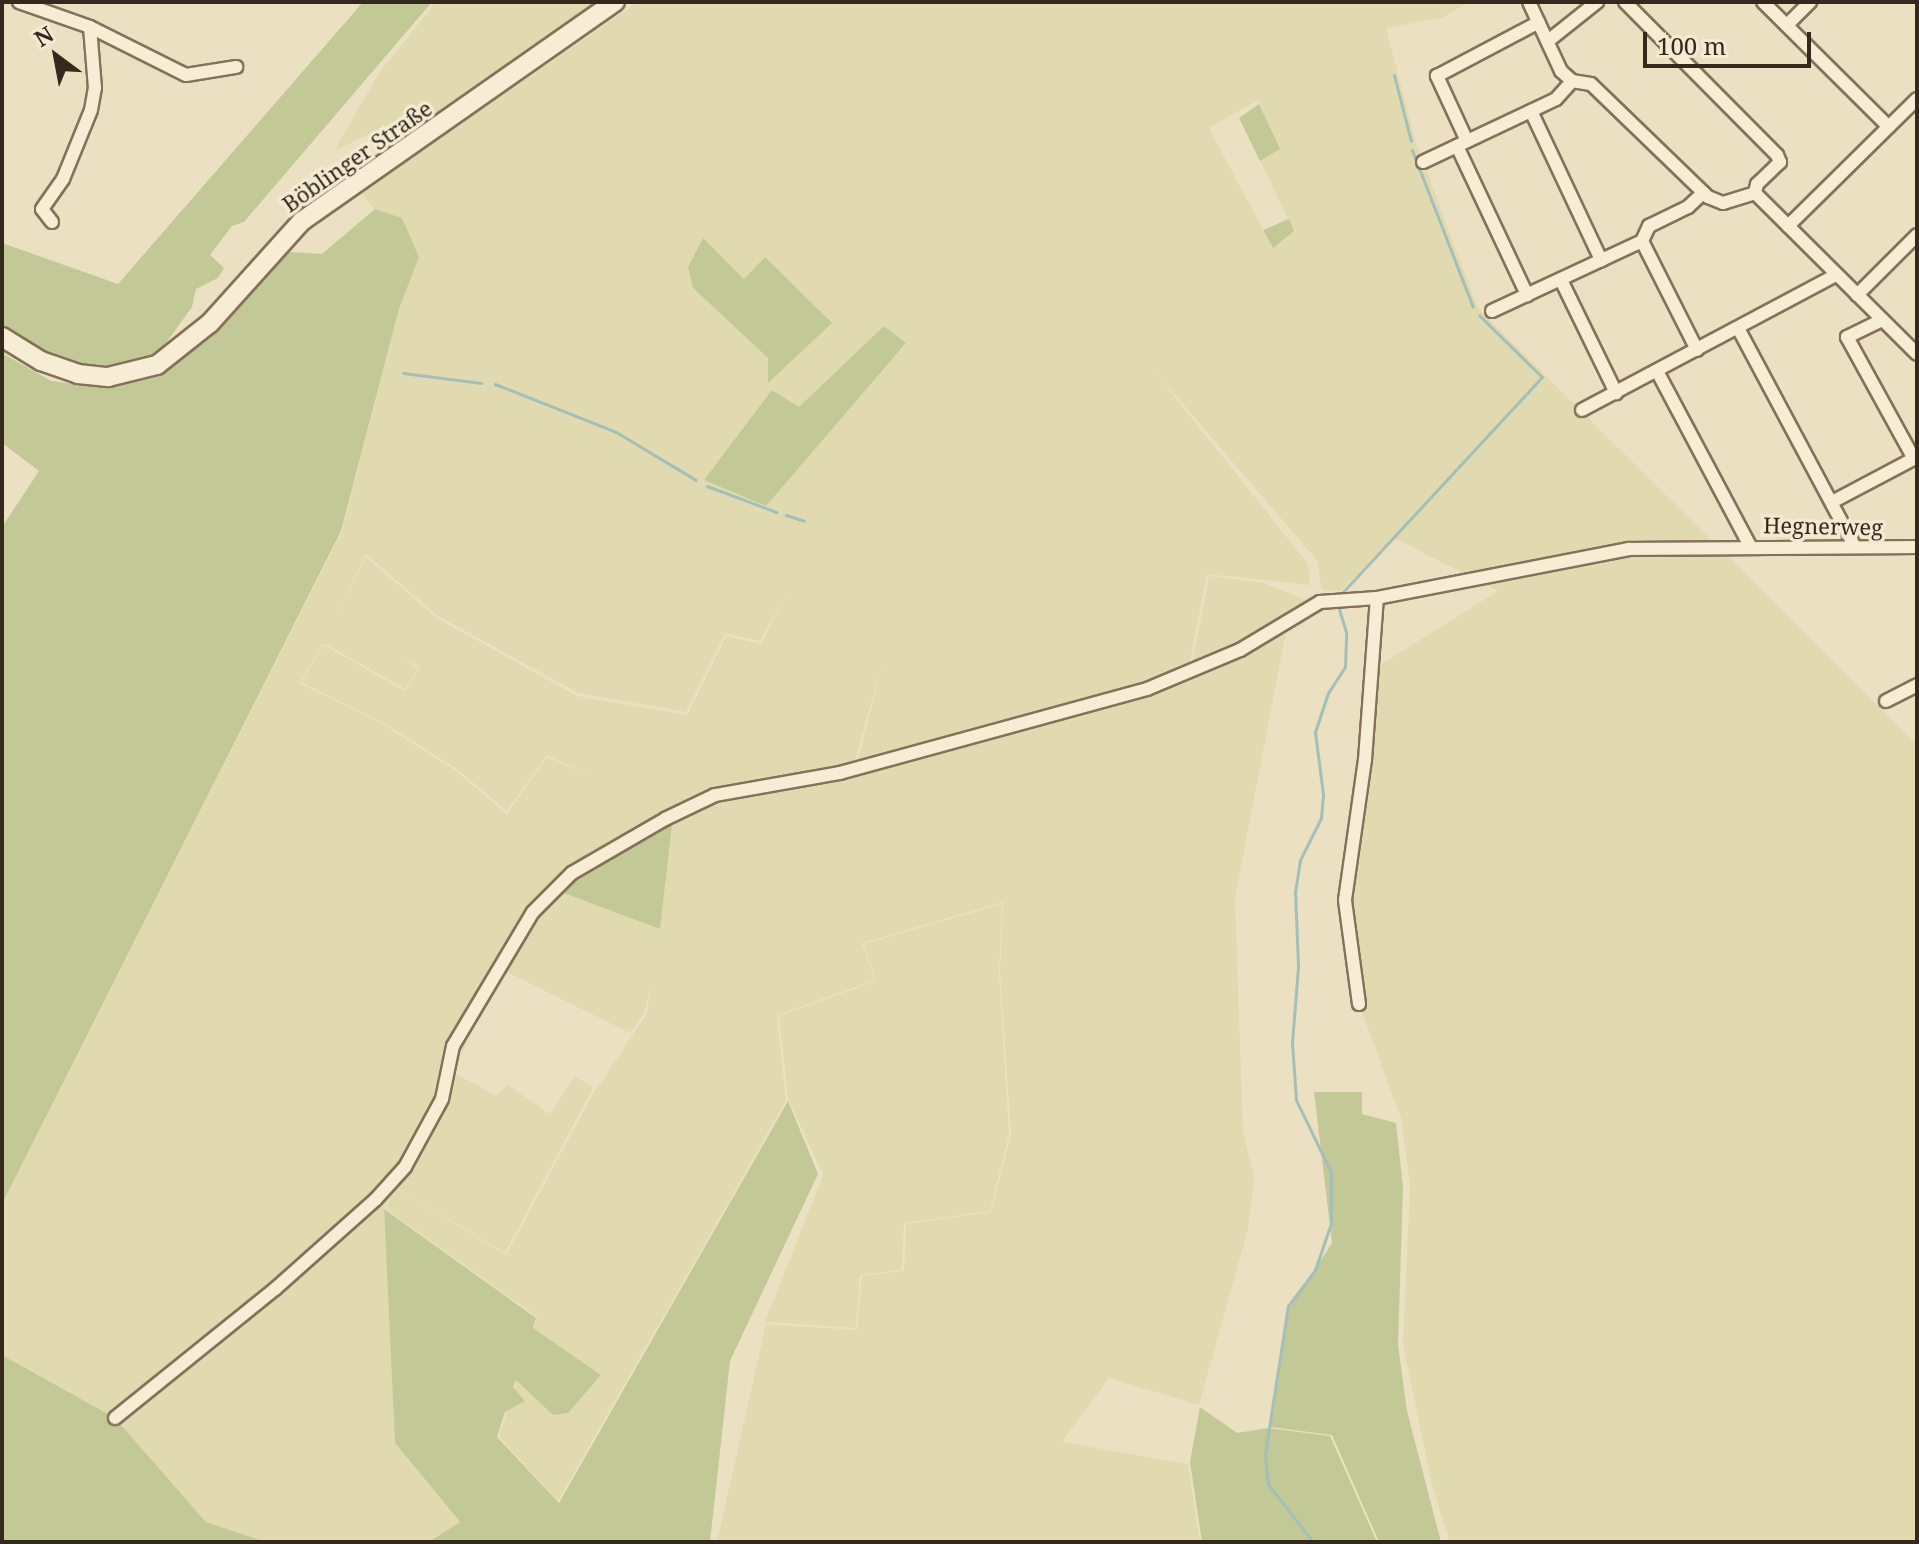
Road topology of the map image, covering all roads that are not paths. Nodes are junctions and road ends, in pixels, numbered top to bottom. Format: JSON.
{"nodes":[{"id":1,"x":19,"y":2,"type":"edge"},
{"id":2,"x":615,"y":2,"type":"edge"},
{"id":3,"x":1529,"y":2,"type":"edge"},
{"id":4,"x":1597,"y":2,"type":"edge"},
{"id":5,"x":1625,"y":2,"type":"edge"},
{"id":6,"x":1763,"y":2,"type":"edge"},
{"id":7,"x":1810,"y":2,"type":"edge"},
{"id":8,"x":1539,"y":22,"type":"junction"},
{"id":9,"x":1787,"y":25,"type":"junction"},
{"id":10,"x":90,"y":27,"type":"junction"},
{"id":11,"x":1548,"y":41,"type":"junction"},
{"id":12,"x":236,"y":67,"type":"dead end"},
{"id":13,"x":1572,"y":81,"type":"junction"},
{"id":14,"x":1917,"y":99,"type":"edge"},
{"id":15,"x":1531,"y":111,"type":"junction"},
{"id":16,"x":1889,"y":127,"type":"junction"},
{"id":17,"x":1462,"y":144,"type":"junction"},
{"id":18,"x":1423,"y":162,"type":"dead end"},
{"id":19,"x":1703,"y":193,"type":"junction"},
{"id":20,"x":1755,"y":193,"type":"junction"},
{"id":21,"x":52,"y":222,"type":"dead end"},
{"id":22,"x":1788,"y":226,"type":"junction"},
{"id":23,"x":1917,"y":235,"type":"edge"},
{"id":24,"x":1642,"y":241,"type":"junction"},
{"id":25,"x":1601,"y":260,"type":"junction"},
{"id":26,"x":1836,"y":275,"type":"junction"},
{"id":27,"x":1561,"y":280,"type":"junction"},
{"id":28,"x":1527,"y":295,"type":"junction"},
{"id":29,"x":1857,"y":295,"type":"junction"},
{"id":30,"x":1492,"y":311,"type":"dead end"},
{"id":31,"x":1882,"y":320,"type":"junction"},
{"id":32,"x":1738,"y":328,"type":"junction"},
{"id":33,"x":2,"y":337,"type":"edge"},
{"id":34,"x":1697,"y":350,"type":"junction"},
{"id":35,"x":1917,"y":354,"type":"edge"},
{"id":36,"x":1657,"y":371,"type":"junction"},
{"id":37,"x":1616,"y":393,"type":"junction"},
{"id":38,"x":1582,"y":410,"type":"dead end"},
{"id":39,"x":1916,"y":458,"type":"edge"},
{"id":40,"x":1832,"y":502,"type":"junction"},
{"id":41,"x":1750,"y":546,"type":"junction"},
{"id":42,"x":1855,"y":547,"type":"junction"},
{"id":43,"x":1917,"y":547,"type":"edge"},
{"id":44,"x":1377,"y":598,"type":"junction"},
{"id":45,"x":1917,"y":685,"type":"edge"},
{"id":46,"x":1886,"y":701,"type":"dead end"},
{"id":47,"x":1359,"y":1004,"type":"dead end"},
{"id":48,"x":115,"y":1418,"type":"dead end"}],
"edges":[{"from":1,"to":10,"type":"street"},
{"from":2,"to":33,"type":"main road","name":"Böblinger Straße"},
{"from":3,"to":8,"type":"street"},
{"from":4,"to":11,"type":"street"},
{"from":5,"to":20,"type":"street"},
{"from":6,"to":9,"type":"street"},
{"from":7,"to":9,"type":"street"},
{"from":8,"to":11,"type":"street"},
{"from":8,"to":17,"type":"street"},
{"from":9,"to":16,"type":"street"},
{"from":10,"to":12,"type":"street"},
{"from":10,"to":21,"type":"street"},
{"from":11,"to":13,"type":"street"},
{"from":13,"to":15,"type":"street"},
{"from":13,"to":19,"type":"street"},
{"from":14,"to":16,"type":"street"},
{"from":15,"to":17,"type":"street"},
{"from":15,"to":25,"type":"street"},
{"from":16,"to":22,"type":"street"},
{"from":17,"to":18,"type":"street"},
{"from":17,"to":28,"type":"street"},
{"from":19,"to":20,"type":"street"},
{"from":19,"to":24,"type":"street"},
{"from":20,"to":22,"type":"street"},
{"from":22,"to":26,"type":"street"},
{"from":23,"to":29,"type":"street"},
{"from":24,"to":25,"type":"street"},
{"from":24,"to":34,"type":"street"},
{"from":25,"to":27,"type":"street"},
{"from":26,"to":29,"type":"street"},
{"from":26,"to":32,"type":"street"},
{"from":27,"to":28,"type":"street"},
{"from":27,"to":37,"type":"street"},
{"from":28,"to":30,"type":"street"},
{"from":29,"to":31,"type":"street"},
{"from":31,"to":35,"type":"street"},
{"from":31,"to":39,"type":"street"},
{"from":32,"to":34,"type":"street"},
{"from":32,"to":40,"type":"street"},
{"from":34,"to":36,"type":"street"},
{"from":36,"to":37,"type":"street"},
{"from":36,"to":41,"type":"street"},
{"from":37,"to":38,"type":"street"},
{"from":39,"to":40,"type":"street"},
{"from":40,"to":42,"type":"street"},
{"from":41,"to":42,"type":"street","name":"Hegnerweg"},
{"from":41,"to":44,"type":"street","name":"Hegnerweg"},
{"from":42,"to":43,"type":"street","name":"Hegnerweg"},
{"from":44,"to":47,"type":"street"},
{"from":44,"to":48,"type":"street","name":"Hegnerweg"},
{"from":45,"to":46,"type":"street"}]}
